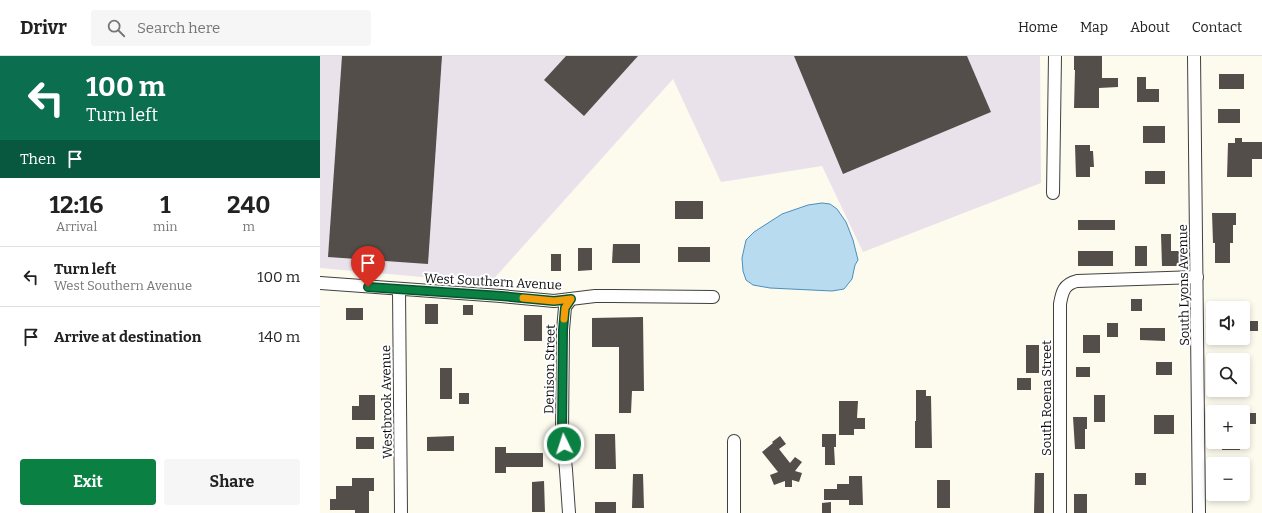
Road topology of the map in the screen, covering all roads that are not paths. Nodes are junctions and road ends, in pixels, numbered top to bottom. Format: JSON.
{"nodes":[{"id":1,"x":1055,"y":56,"type":"edge"},
{"id":2,"x":1194,"y":56,"type":"edge"},
{"id":3,"x":1053,"y":193,"type":"dead end"},
{"id":4,"x":1197,"y":277,"type":"junction"},
{"id":5,"x":320,"y":283,"type":"edge"},
{"id":6,"x":399,"y":290,"type":"junction"},
{"id":7,"x":713,"y":297,"type":"dead end"},
{"id":8,"x":571,"y":299,"type":"junction"},
{"id":9,"x":734,"y":441,"type":"dead end"},
{"id":10,"x":401,"y":513,"type":"edge"},
{"id":11,"x":569,"y":513,"type":"edge"},
{"id":12,"x":734,"y":513,"type":"edge"},
{"id":13,"x":1060,"y":513,"type":"edge"},
{"id":14,"x":1199,"y":513,"type":"edge"}],
"edges":[{"from":1,"to":3,"type":"street"},
{"from":2,"to":4,"type":"street","name":"South Lyons Avenue"},
{"from":4,"to":13,"type":"street","name":"South Roena Street"},
{"from":4,"to":14,"type":"street","name":"South Lyons Avenue"},
{"from":5,"to":6,"type":"street","name":"West Southern Avenue"},
{"from":6,"to":8,"type":"street","name":"West Southern Avenue"},
{"from":6,"to":10,"type":"street","name":"Westbrook Avenue"},
{"from":7,"to":8,"type":"street","name":"West Southern Avenue"},
{"from":8,"to":11,"type":"street","name":"Denison Street"},
{"from":9,"to":12,"type":"street"}]}
